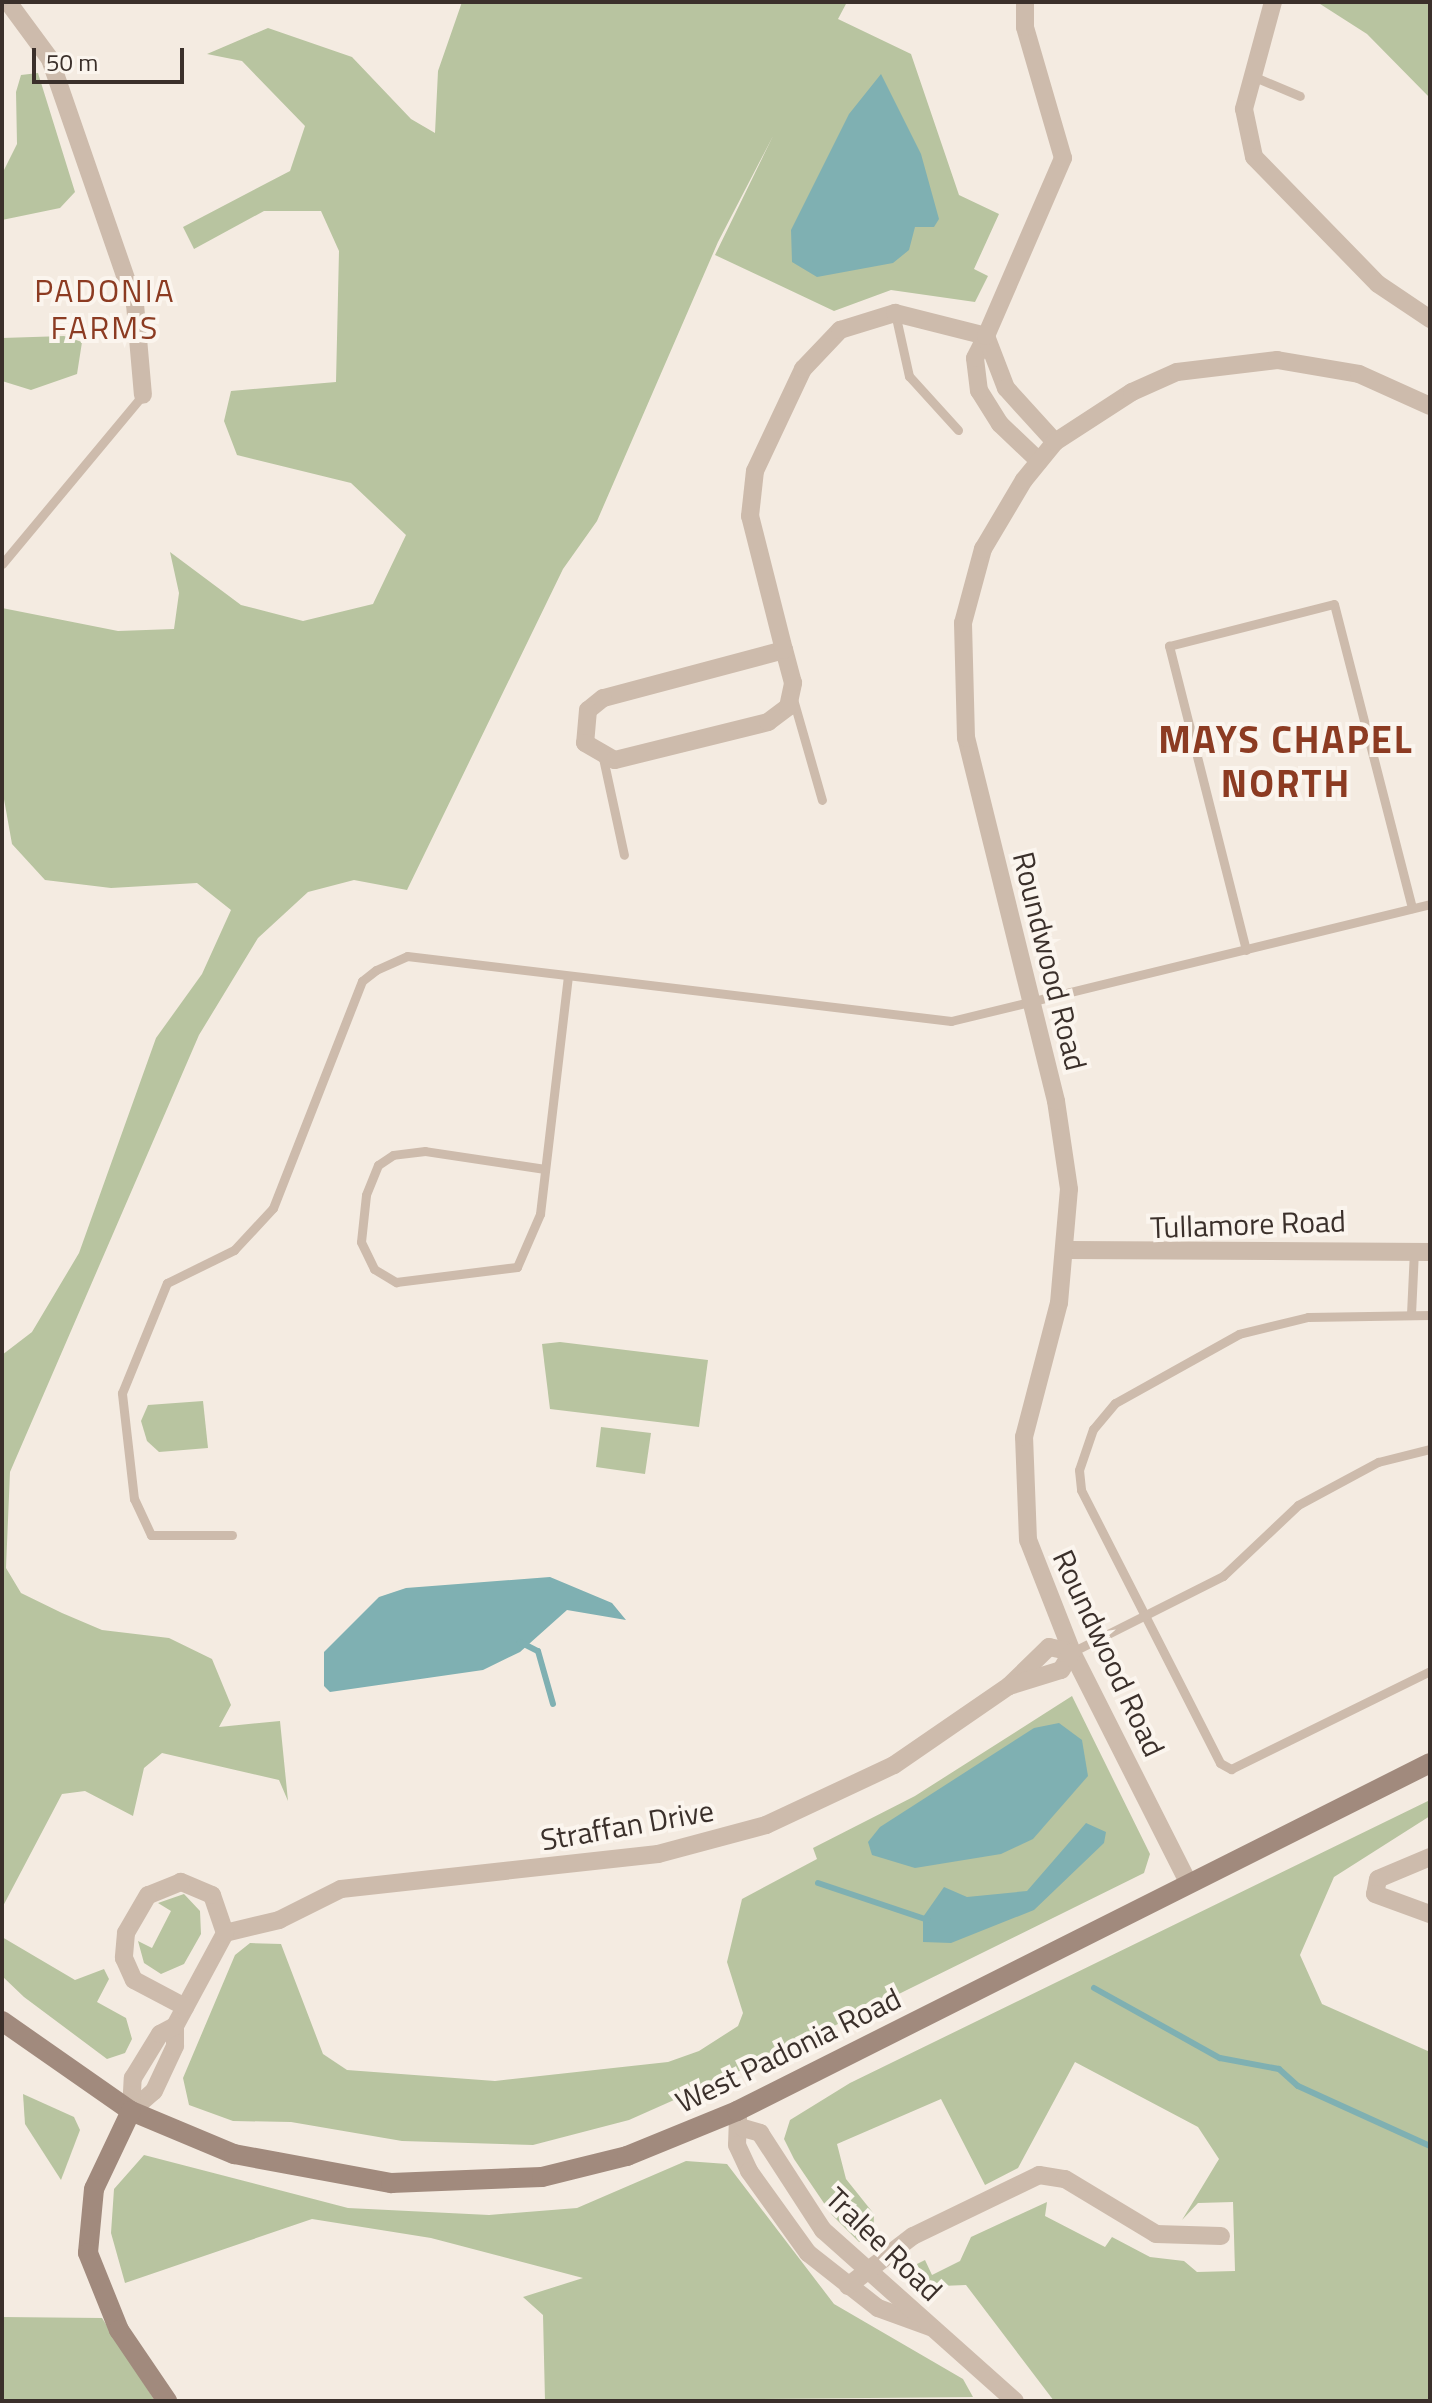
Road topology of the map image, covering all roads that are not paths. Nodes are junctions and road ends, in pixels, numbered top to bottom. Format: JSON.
{"nodes":[{"id":1,"x":8,"y":2,"type":"edge"},
{"id":2,"x":1025,"y":2,"type":"edge"},
{"id":3,"x":1273,"y":2,"type":"edge"},
{"id":4,"x":1250,"y":75,"type":"junction"},
{"id":5,"x":1300,"y":96,"type":"dead end"},
{"id":6,"x":895,"y":313,"type":"junction"},
{"id":7,"x":1430,"y":319,"type":"edge"},
{"id":8,"x":986,"y":336,"type":"junction"},
{"id":9,"x":143,"y":395,"type":"joint"},
{"id":10,"x":1430,"y":406,"type":"edge"},
{"id":11,"x":958,"y":430,"type":"dead end"},
{"id":12,"x":1055,"y":442,"type":"junction"},
{"id":13,"x":1039,"y":461,"type":"junction"},
{"id":14,"x":2,"y":564,"type":"edge"},
{"id":15,"x":784,"y":650,"type":"junction"},
{"id":16,"x":792,"y":696,"type":"junction"},
{"id":17,"x":603,"y":758,"type":"junction"},
{"id":18,"x":822,"y":800,"type":"dead end"},
{"id":19,"x":624,"y":855,"type":"dead end"},
{"id":20,"x":1430,"y":904,"type":"edge"},
{"id":21,"x":1412,"y":908,"type":"junction"},
{"id":22,"x":1246,"y":950,"type":"junction"},
{"id":23,"x":568,"y":977,"type":"junction"},
{"id":24,"x":1032,"y":1002,"type":"junction"},
{"id":25,"x":545,"y":1169,"type":"junction"},
{"id":26,"x":1069,"y":1250,"type":"junction"},
{"id":27,"x":1422,"y":1251,"type":"edge"},
{"id":28,"x":1411,"y":1314,"type":"junction"},
{"id":29,"x":1430,"y":1315,"type":"edge"},
{"id":30,"x":1430,"y":1449,"type":"edge"},
{"id":31,"x":232,"y":1535,"type":"dead end"},
{"id":32,"x":1148,"y":1617,"type":"junction"},
{"id":33,"x":1072,"y":1652,"type":"junction"},
{"id":34,"x":1430,"y":1671,"type":"edge"},
{"id":35,"x":1430,"y":1763,"type":"edge"},
{"id":36,"x":1430,"y":1857,"type":"edge"},
{"id":37,"x":1189,"y":1884,"type":"junction"},
{"id":38,"x":1429,"y":1909,"type":"edge"},
{"id":39,"x":225,"y":1933,"type":"junction"},
{"id":40,"x":185,"y":2007,"type":"junction"},
{"id":41,"x":2,"y":2021,"type":"edge"},
{"id":42,"x":131,"y":2111,"type":"junction"},
{"id":43,"x":739,"y":2120,"type":"junction"},
{"id":44,"x":1221,"y":2236,"type":"dead end"},
{"id":45,"x":867,"y":2270,"type":"junction"},
{"id":46,"x":848,"y":2286,"type":"junction"},
{"id":47,"x":930,"y":2327,"type":"junction"},
{"id":48,"x":167,"y":2401,"type":"edge"},
{"id":49,"x":1015,"y":2401,"type":"edge"}],
"edges":[{"from":1,"to":9,"type":"street"},
{"from":2,"to":8,"type":"street"},
{"from":3,"to":4,"type":"street"},
{"from":4,"to":5,"type":"lane"},
{"from":4,"to":7,"type":"street"},
{"from":6,"to":8,"type":"street"},
{"from":6,"to":11,"type":"lane"},
{"from":6,"to":15,"type":"street"},
{"from":8,"to":12,"type":"street"},
{"from":8,"to":13,"type":"street"},
{"from":9,"to":14,"type":"lane"},
{"from":10,"to":12,"type":"street","name":"Roundwood Road"},
{"from":12,"to":13,"type":"street","name":"Roundwood Road"},
{"from":13,"to":24,"type":"street","name":"Roundwood Road"},
{"from":15,"to":16,"type":"street"},
{"from":15,"to":17,"type":"street"},
{"from":16,"to":17,"type":"street"},
{"from":16,"to":18,"type":"lane"},
{"from":17,"to":19,"type":"lane"},
{"from":20,"to":21,"type":"lane"},
{"from":21,"to":22,"type":"lane"},
{"from":21,"to":22,"type":"lane"},
{"from":22,"to":24,"type":"lane"},
{"from":23,"to":24,"type":"lane"},
{"from":23,"to":25,"type":"lane"},
{"from":23,"to":31,"type":"lane"},
{"from":24,"to":26,"type":"street","name":"Roundwood Road"},
{"from":25,"to":25,"type":"lane"},
{"from":26,"to":27,"type":"street","name":"Tullamore Road"},
{"from":26,"to":33,"type":"street","name":"Roundwood Road"},
{"from":27,"to":28,"type":"lane"},
{"from":28,"to":29,"type":"lane"},
{"from":28,"to":32,"type":"lane"},
{"from":30,"to":32,"type":"lane"},
{"from":32,"to":33,"type":"lane"},
{"from":32,"to":34,"type":"lane"},
{"from":33,"to":37,"type":"street","name":"Roundwood Road"},
{"from":33,"to":39,"type":"street","name":"Straffan Drive"},
{"from":35,"to":37,"type":"main road","name":"West Padonia Road"},
{"from":36,"to":38,"type":"street"},
{"from":37,"to":43,"type":"main road","name":"West Padonia Road"},
{"from":39,"to":40,"type":"street"},
{"from":39,"to":40,"type":"street"},
{"from":40,"to":42,"type":"street"},
{"from":41,"to":42,"type":"main road","name":"West Padonia Road"},
{"from":42,"to":43,"type":"main road","name":"West Padonia Road"},
{"from":42,"to":48,"type":"main road"},
{"from":43,"to":45,"type":"street","name":"Tralee Road"},
{"from":43,"to":46,"type":"street","name":"Tralee Road"},
{"from":44,"to":45,"type":"street"},
{"from":45,"to":46,"type":"street"},
{"from":45,"to":47,"type":"street","name":"Tralee Road"},
{"from":46,"to":47,"type":"street","name":"Tralee Road"},
{"from":47,"to":49,"type":"street","name":"Tralee Road"}]}
